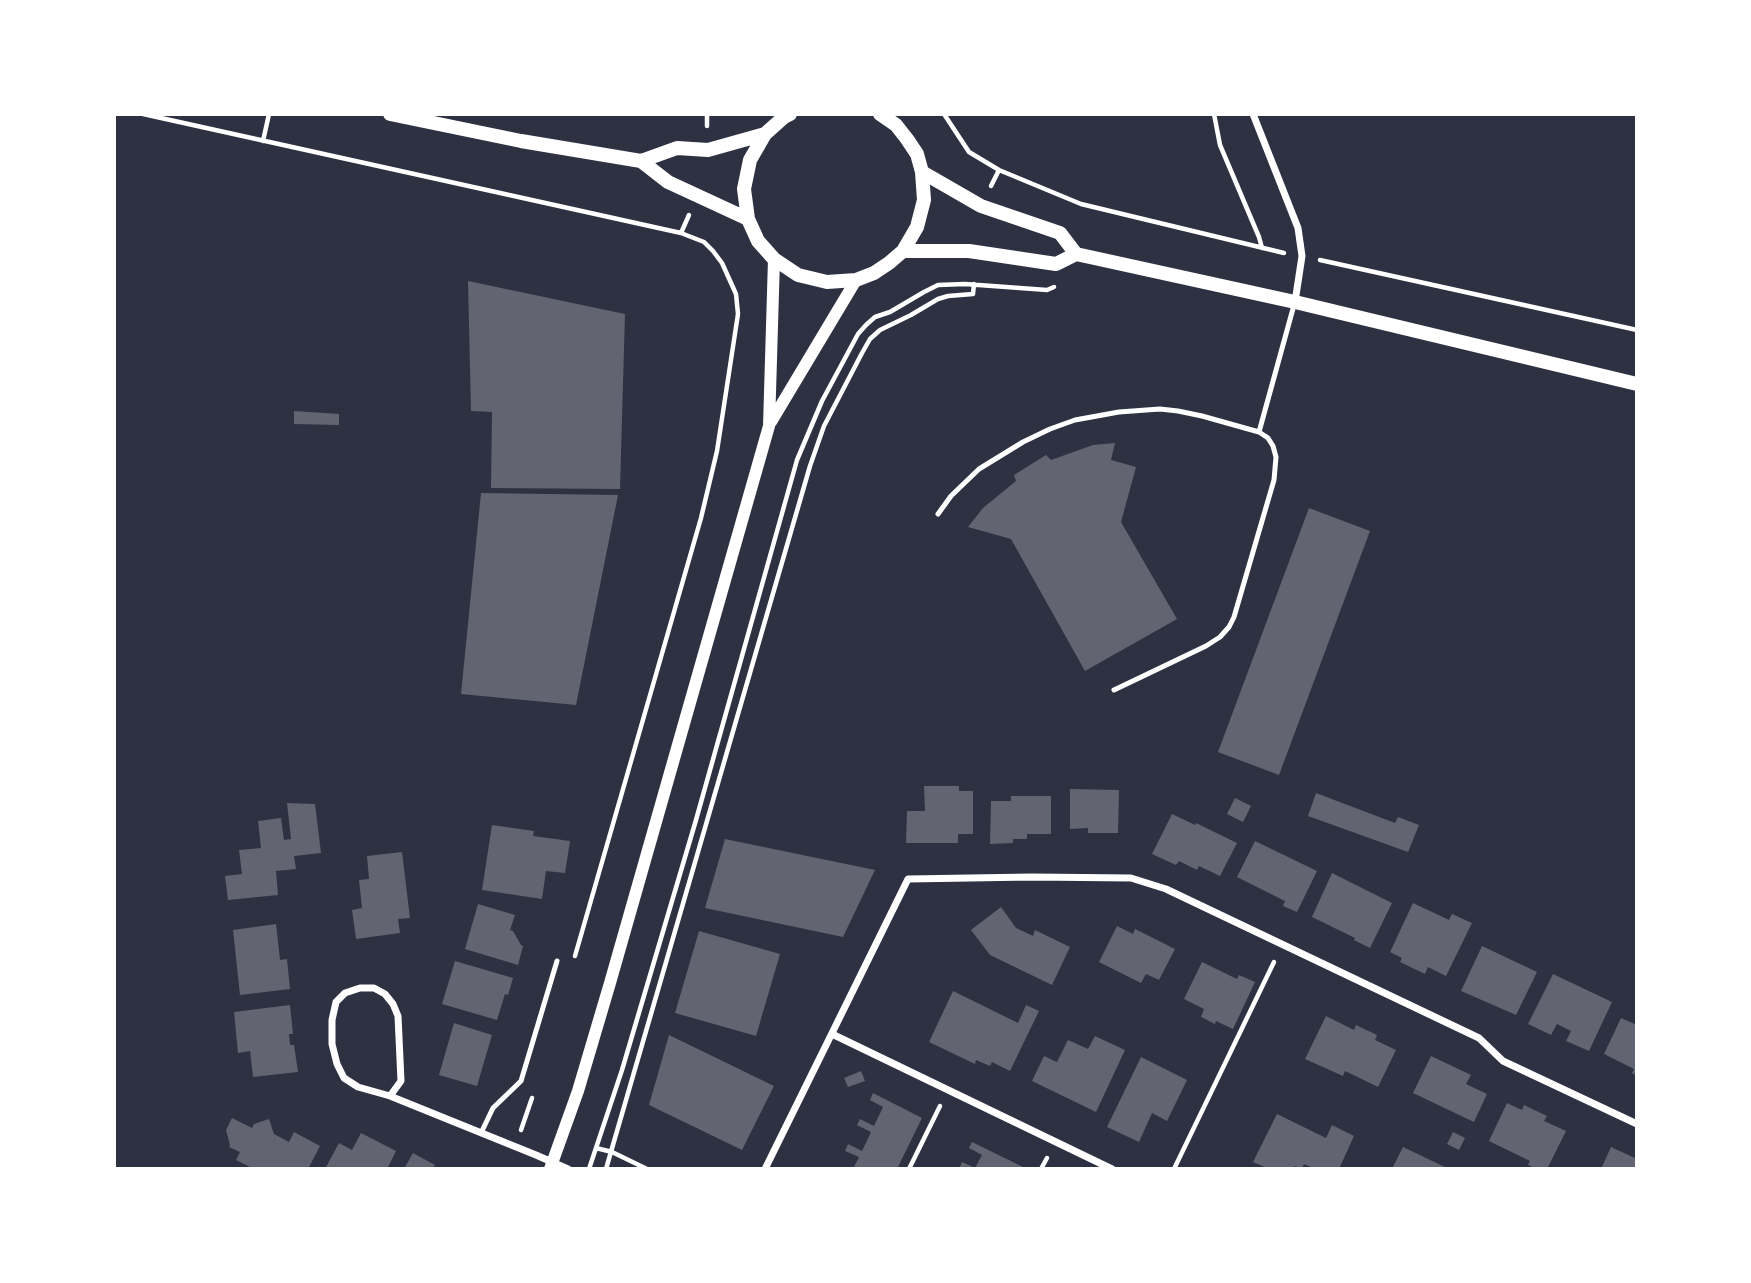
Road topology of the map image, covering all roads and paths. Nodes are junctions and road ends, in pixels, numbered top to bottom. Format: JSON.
{"nodes":[{"id":1,"x":143,"y":114,"type":"edge"},
{"id":2,"x":269,"y":114,"type":"edge"},
{"id":3,"x":390,"y":114,"type":"edge"},
{"id":4,"x":790,"y":114,"type":"edge"},
{"id":5,"x":880,"y":114,"type":"edge"},
{"id":6,"x":944,"y":114,"type":"edge"},
{"id":7,"x":1214,"y":114,"type":"edge"},
{"id":8,"x":1253,"y":114,"type":"edge"},
{"id":9,"x":895,"y":119,"type":"edge"},
{"id":10,"x":765,"y":134,"type":"junction"},
{"id":11,"x":263,"y":141,"type":"junction"},
{"id":12,"x":641,"y":161,"type":"junction"},
{"id":13,"x":999,"y":170,"type":"dead end"},
{"id":14,"x":922,"y":172,"type":"junction"},
{"id":15,"x":748,"y":219,"type":"junction"},
{"id":16,"x":1262,"y":248,"type":"dead end"},
{"id":17,"x":903,"y":251,"type":"junction"},
{"id":18,"x":1076,"y":254,"type":"junction"},
{"id":19,"x":774,"y":259,"type":"junction"},
{"id":20,"x":856,"y":280,"type":"junction"},
{"id":21,"x":965,"y":284,"type":"dead end"},
{"id":22,"x":974,"y":284,"type":"dead end"},
{"id":23,"x":1294,"y":302,"type":"junction"},
{"id":24,"x":1637,"y":384,"type":"edge"},
{"id":25,"x":769,"y":426,"type":"junction"},
{"id":26,"x":1259,"y":432,"type":"junction"},
{"id":27,"x":938,"y":514,"type":"dead end"},
{"id":28,"x":1114,"y":690,"type":"dead end"},
{"id":29,"x":1283,"y":944,"type":"junction"},
{"id":30,"x":575,"y":957,"type":"dead end"},
{"id":31,"x":557,"y":961,"type":"dead end"},
{"id":32,"x":832,"y":1034,"type":"junction"},
{"id":33,"x":948,"y":1090,"type":"junction"},
{"id":34,"x":390,"y":1096,"type":"junction"},
{"id":35,"x":532,"y":1097,"type":"dead end"},
{"id":36,"x":1637,"y":1124,"type":"edge"},
{"id":37,"x":481,"y":1133,"type":"junction"},
{"id":38,"x":517,"y":1148,"type":"junction"},
{"id":39,"x":596,"y":1148,"type":"junction"},
{"id":40,"x":612,"y":1152,"type":"junction"},
{"id":41,"x":552,"y":1166,"type":"edge"},
{"id":42,"x":568,"y":1169,"type":"edge"},
{"id":43,"x":589,"y":1169,"type":"edge"},
{"id":44,"x":606,"y":1169,"type":"edge"},
{"id":45,"x":647,"y":1169,"type":"edge"},
{"id":46,"x":765,"y":1169,"type":"edge"},
{"id":47,"x":909,"y":1169,"type":"edge"},
{"id":48,"x":1112,"y":1169,"type":"edge"},
{"id":49,"x":1174,"y":1169,"type":"edge"}],
"edges":[{"from":1,"to":11,"type":"path"},
{"from":2,"to":11,"type":"path"},
{"from":3,"to":12,"type":"main road"},
{"from":4,"to":10,"type":"main road"},
{"from":5,"to":9,"type":"main road"},
{"from":6,"to":13,"type":"path"},
{"from":7,"to":16,"type":"path"},
{"from":8,"to":23,"type":"street"},
{"from":9,"to":14,"type":"main road"},
{"from":10,"to":12,"type":"main road"},
{"from":10,"to":15,"type":"main road"},
{"from":11,"to":30,"type":"path"},
{"from":12,"to":15,"type":"main road"},
{"from":14,"to":17,"type":"main road"},
{"from":14,"to":18,"type":"main road"},
{"from":15,"to":19,"type":"main road"},
{"from":17,"to":18,"type":"main road"},
{"from":17,"to":20,"type":"main road"},
{"from":18,"to":23,"type":"main road"},
{"from":19,"to":20,"type":"main road"},
{"from":19,"to":25,"type":"street"},
{"from":20,"to":25,"type":"street"},
{"from":21,"to":39,"type":"path"},
{"from":22,"to":40,"type":"path"},
{"from":23,"to":24,"type":"main road"},
{"from":23,"to":26,"type":"lane"},
{"from":25,"to":41,"type":"street"},
{"from":26,"to":27,"type":"lane"},
{"from":26,"to":28,"type":"lane"},
{"from":29,"to":32,"type":"street"},
{"from":29,"to":36,"type":"street"},
{"from":29,"to":49,"type":"path"},
{"from":31,"to":37,"type":"lane"},
{"from":32,"to":33,"type":"street"},
{"from":32,"to":46,"type":"street"},
{"from":33,"to":47,"type":"path"},
{"from":33,"to":48,"type":"street"},
{"from":34,"to":34,"type":"street"},
{"from":34,"to":37,"type":"street"},
{"from":35,"to":38,"type":"path"},
{"from":37,"to":38,"type":"street"},
{"from":38,"to":41,"type":"street"},
{"from":39,"to":40,"type":"path"},
{"from":39,"to":43,"type":"path"},
{"from":40,"to":44,"type":"path"},
{"from":40,"to":45,"type":"path"},
{"from":41,"to":42,"type":"street"}]}
